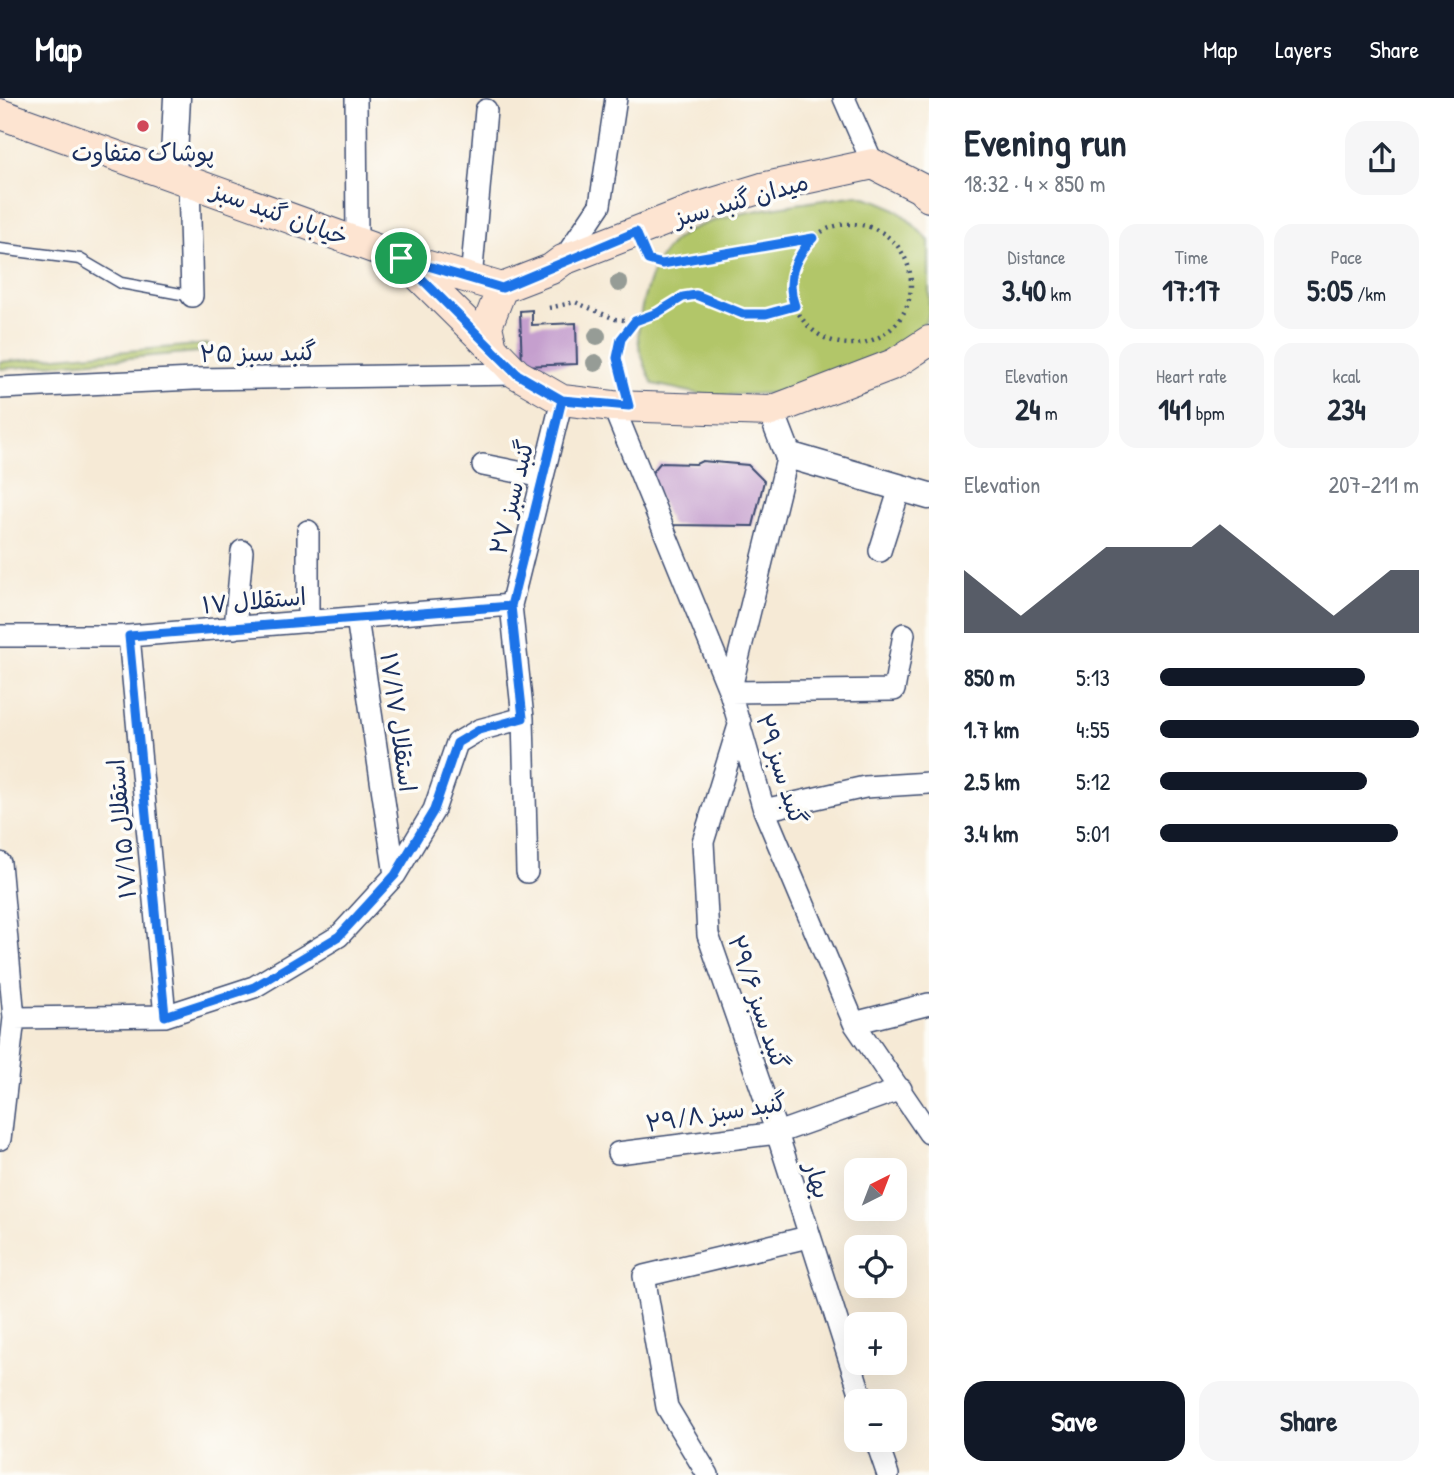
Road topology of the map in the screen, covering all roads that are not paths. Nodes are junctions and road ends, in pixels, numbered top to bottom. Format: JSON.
{"nodes":[{"id":1,"x":177,"y":98,"type":"edge"},
{"id":2,"x":356,"y":98,"type":"edge"},
{"id":3,"x":616,"y":98,"type":"edge"},
{"id":4,"x":844,"y":98,"type":"edge"},
{"id":5,"x":486,"y":110,"type":"dead end"},
{"id":6,"x":0,"y":114,"type":"edge"},
{"id":7,"x":873,"y":164,"type":"junction"},
{"id":8,"x":181,"y":178,"type":"junction"},
{"id":9,"x":929,"y":197,"type":"edge"},
{"id":10,"x":357,"y":240,"type":"junction"},
{"id":11,"x":0,"y":249,"type":"edge"},
{"id":12,"x":401,"y":258,"type":"junction"},
{"id":13,"x":563,"y":260,"type":"junction"},
{"id":14,"x":471,"y":279,"type":"junction"},
{"id":15,"x":502,"y":288,"type":"junction"},
{"id":16,"x":192,"y":296,"type":"joint"},
{"id":17,"x":929,"y":341,"type":"edge"},
{"id":18,"x":492,"y":348,"type":"junction"},
{"id":19,"x":517,"y":374,"type":"junction"},
{"id":20,"x":0,"y":388,"type":"edge"},
{"id":21,"x":562,"y":400,"type":"junction"},
{"id":22,"x":621,"y":406,"type":"junction"},
{"id":23,"x":771,"y":411,"type":"junction"},
{"id":24,"x":788,"y":455,"type":"junction"},
{"id":25,"x":483,"y":465,"type":"dead end"},
{"id":26,"x":543,"y":477,"type":"junction"},
{"id":27,"x":900,"y":488,"type":"junction"},
{"id":28,"x":929,"y":496,"type":"edge"},
{"id":29,"x":308,"y":531,"type":"dead end"},
{"id":30,"x":242,"y":551,"type":"dead end"},
{"id":31,"x":880,"y":551,"type":"dead end"},
{"id":32,"x":511,"y":606,"type":"junction"},
{"id":33,"x":357,"y":618,"type":"junction"},
{"id":34,"x":308,"y":622,"type":"junction"},
{"id":35,"x":235,"y":628,"type":"junction"},
{"id":36,"x":904,"y":634,"type":"dead end"},
{"id":37,"x":0,"y":636,"type":"edge"},
{"id":38,"x":129,"y":636,"type":"junction"},
{"id":39,"x":730,"y":692,"type":"junction"},
{"id":40,"x":523,"y":718,"type":"junction"},
{"id":41,"x":740,"y":722,"type":"junction"},
{"id":42,"x":929,"y":783,"type":"edge"},
{"id":43,"x":764,"y":810,"type":"junction"},
{"id":44,"x":0,"y":863,"type":"edge"},
{"id":45,"x":527,"y":872,"type":"dead end"},
{"id":46,"x":395,"y":875,"type":"junction"},
{"id":47,"x":929,"y":1004,"type":"edge"},
{"id":48,"x":165,"y":1016,"type":"junction"},
{"id":49,"x":14,"y":1018,"type":"junction"},
{"id":50,"x":854,"y":1023,"type":"junction"},
{"id":51,"x":901,"y":1089,"type":"junction"},
{"id":52,"x":777,"y":1133,"type":"junction"},
{"id":53,"x":929,"y":1133,"type":"edge"},
{"id":54,"x":0,"y":1139,"type":"edge"},
{"id":55,"x":618,"y":1153,"type":"dead end"},
{"id":56,"x":807,"y":1237,"type":"junction"},
{"id":57,"x":859,"y":1389,"type":"edge"},
{"id":58,"x":880,"y":1452,"type":"edge"},
{"id":59,"x":708,"y":1475,"type":"edge"},
{"id":60,"x":888,"y":1475,"type":"edge"}],
"edges":[{"from":1,"to":8,"type":"street"},
{"from":2,"to":10,"type":"street"},
{"from":3,"to":13,"type":"street"},
{"from":4,"to":7,"type":"street"},
{"from":5,"to":14,"type":"street"},
{"from":6,"to":8,"type":"main road","name":"خیابان گنبد سبز"},
{"from":7,"to":9,"type":"main road"},
{"from":7,"to":13,"type":"main road","name":"میدان گنبد سبز"},
{"from":8,"to":10,"type":"main road","name":"خیابان گنبد سبز"},
{"from":8,"to":16,"type":"street"},
{"from":10,"to":12,"type":"main road","name":"خیابان گنبد سبز"},
{"from":11,"to":16,"type":"lane"},
{"from":12,"to":14,"type":"main road","name":"خیابان گنبد سبز"},
{"from":12,"to":18,"type":"main road","name":"خیابان گنبد سبز"},
{"from":13,"to":15,"type":"main road","name":"میدان گنبد سبز"},
{"from":14,"to":15,"type":"main road","name":"خیابان گنبد سبز"},
{"from":15,"to":18,"type":"main road"},
{"from":17,"to":23,"type":"main road"},
{"from":18,"to":19,"type":"main road"},
{"from":19,"to":20,"type":"street","name":"گنبد سبز ۲۵"},
{"from":19,"to":21,"type":"main road"},
{"from":21,"to":22,"type":"main road"},
{"from":21,"to":26,"type":"street","name":"گنبد سبز ۲۷"},
{"from":22,"to":23,"type":"main road"},
{"from":22,"to":39,"type":"street","name":"گنبد سبز ۲۹"},
{"from":23,"to":24,"type":"street"},
{"from":24,"to":27,"type":"street"},
{"from":24,"to":39,"type":"street"},
{"from":25,"to":26,"type":"street"},
{"from":26,"to":32,"type":"street","name":"گنبد سبز ۲۷"},
{"from":27,"to":28,"type":"street"},
{"from":27,"to":31,"type":"street"},
{"from":29,"to":34,"type":"street"},
{"from":30,"to":35,"type":"street"},
{"from":32,"to":33,"type":"street","name":"استقلال ۱۷"},
{"from":32,"to":40,"type":"street"},
{"from":33,"to":34,"type":"street","name":"استقلال ۱۷"},
{"from":33,"to":46,"type":"street","name":"استقلال ۱۷/۱۷"},
{"from":34,"to":35,"type":"street","name":"استقلال ۱۷"},
{"from":35,"to":38,"type":"street","name":"استقلال ۱۷"},
{"from":36,"to":39,"type":"street"},
{"from":37,"to":38,"type":"street","name":"استقلال ۱۷"},
{"from":38,"to":48,"type":"street","name":"استقلال ۱۷/۱۵"},
{"from":39,"to":41,"type":"street","name":"گنبد سبز ۲۹"},
{"from":40,"to":45,"type":"street"},
{"from":40,"to":46,"type":"street"},
{"from":41,"to":43,"type":"street","name":"گنبد سبز ۲۹"},
{"from":41,"to":52,"type":"street","name":"گنبد سبز ۲۹/۶"},
{"from":42,"to":43,"type":"street"},
{"from":43,"to":50,"type":"street","name":"گنبد سبز ۲۹"},
{"from":44,"to":49,"type":"street"},
{"from":46,"to":48,"type":"street"},
{"from":47,"to":50,"type":"street"},
{"from":48,"to":49,"type":"street"},
{"from":49,"to":54,"type":"street"},
{"from":50,"to":51,"type":"street","name":"گنبد سبز ۲۹"},
{"from":51,"to":52,"type":"street","name":"گنبد سبز ۲۹/۸"},
{"from":51,"to":53,"type":"street","name":"گنبد سبز ۲۹"},
{"from":52,"to":55,"type":"street","name":"گنبد سبز ۲۹/۸"},
{"from":52,"to":56,"type":"street","name":"بهار"},
{"from":56,"to":57,"type":"street","name":"بهار"},
{"from":56,"to":59,"type":"street"},
{"from":58,"to":60,"type":"street"}]}
